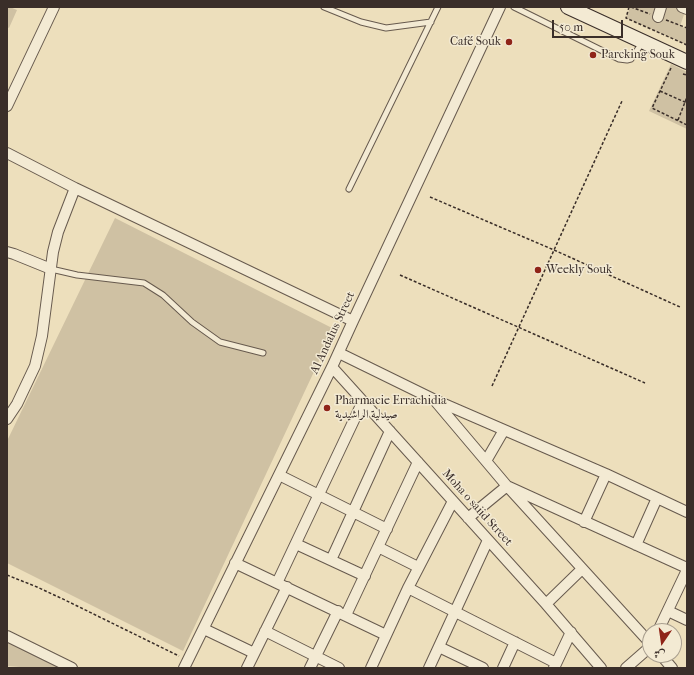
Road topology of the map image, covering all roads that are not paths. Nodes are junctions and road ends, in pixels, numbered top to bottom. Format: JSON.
{"nodes":[{"id":1,"x":54,"y":7,"type":"edge"},
{"id":2,"x":324,"y":7,"type":"edge"},
{"id":3,"x":438,"y":7,"type":"edge"},
{"id":4,"x":500,"y":7,"type":"edge"},
{"id":5,"x":514,"y":7,"type":"edge"},
{"id":6,"x":661,"y":7,"type":"edge"},
{"id":7,"x":682,"y":7,"type":"edge"},
{"id":8,"x":574,"y":8,"type":"edge"},
{"id":9,"x":687,"y":9,"type":"edge"},
{"id":10,"x":658,"y":17,"type":"dead end"},
{"id":11,"x":431,"y":22,"type":"junction"},
{"id":12,"x":643,"y":41,"type":"junction"},
{"id":13,"x":681,"y":59,"type":"edge"},
{"id":14,"x":7,"y":106,"type":"edge"},
{"id":15,"x":7,"y":153,"type":"edge"},
{"id":16,"x":75,"y":188,"type":"junction"},
{"id":17,"x":349,"y":189,"type":"dead end"},
{"id":18,"x":7,"y":252,"type":"edge"},
{"id":19,"x":51,"y":269,"type":"junction"},
{"id":20,"x":353,"y":321,"type":"junction"},
{"id":21,"x":263,"y":353,"type":"dead end"},
{"id":22,"x":339,"y":353,"type":"junction"},
{"id":23,"x":332,"y":367,"type":"junction"},
{"id":24,"x":7,"y":400,"type":"edge"},
{"id":25,"x":435,"y":400,"type":"junction"},
{"id":26,"x":363,"y":402,"type":"junction"},
{"id":27,"x":17,"y":404,"type":"junction"},
{"id":28,"x":7,"y":419,"type":"edge"},
{"id":29,"x":504,"y":430,"type":"junction"},
{"id":30,"x":390,"y":432,"type":"junction"},
{"id":31,"x":486,"y":461,"type":"junction"},
{"id":32,"x":418,"y":462,"type":"junction"},
{"id":33,"x":606,"y":474,"type":"junction"},
{"id":34,"x":279,"y":476,"type":"junction"},
{"id":35,"x":506,"y":486,"type":"junction"},
{"id":36,"x":318,"y":496,"type":"junction"},
{"id":37,"x":657,"y":498,"type":"junction"},
{"id":38,"x":453,"y":501,"type":"junction"},
{"id":39,"x":353,"y":512,"type":"junction"},
{"id":40,"x":687,"y":512,"type":"edge"},
{"id":41,"x":468,"y":518,"type":"junction"},
{"id":42,"x":584,"y":522,"type":"junction"},
{"id":43,"x":386,"y":529,"type":"junction"},
{"id":44,"x":488,"y":540,"type":"junction"},
{"id":45,"x":296,"y":544,"type":"junction"},
{"id":46,"x":636,"y":545,"type":"junction"},
{"id":47,"x":378,"y":547,"type":"junction"},
{"id":48,"x":331,"y":560,"type":"junction"},
{"id":49,"x":235,"y":563,"type":"junction"},
{"id":50,"x":418,"y":567,"type":"junction"},
{"id":51,"x":582,"y":569,"type":"junction"},
{"id":52,"x":687,"y":569,"type":"edge"},
{"id":53,"x":365,"y":576,"type":"junction"},
{"id":54,"x":277,"y":583,"type":"junction"},
{"id":55,"x":287,"y":587,"type":"junction"},
{"id":56,"x":408,"y":588,"type":"junction"},
{"id":57,"x":546,"y":604,"type":"junction"},
{"id":58,"x":668,"y":611,"type":"junction"},
{"id":59,"x":455,"y":612,"type":"junction"},
{"id":60,"x":342,"y":613,"type":"junction"},
{"id":61,"x":687,"y":620,"type":"edge"},
{"id":62,"x":662,"y":623,"type":"edge"},
{"id":63,"x":204,"y":629,"type":"junction"},
{"id":64,"x":265,"y":632,"type":"junction"},
{"id":65,"x":571,"y":632,"type":"junction"},
{"id":66,"x":642,"y":634,"type":"edge"},
{"id":67,"x":386,"y":635,"type":"junction"},
{"id":68,"x":7,"y":636,"type":"edge"},
{"id":69,"x":515,"y":642,"type":"junction"},
{"id":70,"x":439,"y":647,"type":"junction"},
{"id":71,"x":254,"y":653,"type":"junction"},
{"id":72,"x":642,"y":654,"type":"edge"},
{"id":73,"x":316,"y":656,"type":"junction"},
{"id":74,"x":186,"y":664,"type":"edge"},
{"id":75,"x":555,"y":666,"type":"edge"},
{"id":76,"x":72,"y":668,"type":"edge"},
{"id":77,"x":247,"y":668,"type":"edge"},
{"id":78,"x":310,"y":668,"type":"edge"},
{"id":79,"x":339,"y":668,"type":"edge"},
{"id":80,"x":372,"y":668,"type":"edge"},
{"id":81,"x":429,"y":668,"type":"edge"},
{"id":82,"x":483,"y":668,"type":"edge"},
{"id":83,"x":504,"y":668,"type":"edge"},
{"id":84,"x":601,"y":668,"type":"edge"},
{"id":85,"x":626,"y":668,"type":"edge"}],
"edges":[{"from":1,"to":14,"type":"street"},
{"from":2,"to":11,"type":"lane"},
{"from":3,"to":11,"type":"lane"},
{"from":4,"to":20,"type":"street","name":"Al Andalus Street"},
{"from":5,"to":12,"type":"lane"},
{"from":6,"to":10,"type":"street"},
{"from":7,"to":9,"type":"street"},
{"from":8,"to":12,"type":"main road"},
{"from":11,"to":17,"type":"lane"},
{"from":12,"to":13,"type":"main road"},
{"from":15,"to":16,"type":"street"},
{"from":16,"to":19,"type":"street"},
{"from":16,"to":20,"type":"street"},
{"from":18,"to":19,"type":"street"},
{"from":19,"to":21,"type":"lane"},
{"from":19,"to":27,"type":"street"},
{"from":20,"to":22,"type":"street","name":"Al Andalus Street"},
{"from":22,"to":23,"type":"street","name":"Al Andalus Street"},
{"from":22,"to":25,"type":"street"},
{"from":23,"to":26,"type":"street","name":"Moha o saiid Street"},
{"from":23,"to":34,"type":"street","name":"Al Andalus Street"},
{"from":24,"to":27,"type":"street"},
{"from":25,"to":29,"type":"street"},
{"from":25,"to":31,"type":"street"},
{"from":26,"to":30,"type":"street","name":"Moha o saiid Street"},
{"from":26,"to":36,"type":"street"},
{"from":27,"to":28,"type":"street"},
{"from":29,"to":31,"type":"street"},
{"from":29,"to":33,"type":"street"},
{"from":30,"to":32,"type":"street","name":"Moha o saiid Street"},
{"from":30,"to":39,"type":"street"},
{"from":31,"to":35,"type":"street"},
{"from":32,"to":38,"type":"street","name":"Moha o saiid Street"},
{"from":32,"to":43,"type":"street"},
{"from":33,"to":37,"type":"street"},
{"from":33,"to":42,"type":"street"},
{"from":34,"to":36,"type":"street"},
{"from":34,"to":49,"type":"street","name":"Al Andalus Street"},
{"from":35,"to":41,"type":"street"},
{"from":35,"to":42,"type":"street"},
{"from":35,"to":51,"type":"street"},
{"from":36,"to":39,"type":"street"},
{"from":36,"to":45,"type":"street"},
{"from":37,"to":40,"type":"street"},
{"from":37,"to":46,"type":"street"},
{"from":38,"to":41,"type":"street","name":"Moha o saiid Street"},
{"from":38,"to":50,"type":"street"},
{"from":39,"to":43,"type":"street"},
{"from":39,"to":48,"type":"street"},
{"from":41,"to":44,"type":"street","name":"Moha o saiid Street"},
{"from":42,"to":46,"type":"street"},
{"from":43,"to":47,"type":"street"},
{"from":44,"to":57,"type":"street","name":"Moha o saiid Street"},
{"from":44,"to":59,"type":"street"},
{"from":45,"to":48,"type":"street"},
{"from":45,"to":54,"type":"street"},
{"from":46,"to":52,"type":"street"},
{"from":47,"to":50,"type":"street"},
{"from":47,"to":53,"type":"street"},
{"from":48,"to":53,"type":"street"},
{"from":49,"to":54,"type":"street"},
{"from":49,"to":63,"type":"street","name":"Al Andalus Street"},
{"from":50,"to":56,"type":"street"},
{"from":51,"to":57,"type":"street"},
{"from":51,"to":66,"type":"street"},
{"from":52,"to":58,"type":"street"},
{"from":53,"to":60,"type":"street"},
{"from":54,"to":55,"type":"street"},
{"from":55,"to":60,"type":"street"},
{"from":55,"to":64,"type":"street"},
{"from":56,"to":59,"type":"street"},
{"from":56,"to":67,"type":"street"},
{"from":57,"to":65,"type":"street","name":"Moha o saiid Street"},
{"from":58,"to":61,"type":"street"},
{"from":58,"to":62,"type":"street"},
{"from":59,"to":69,"type":"street"},
{"from":59,"to":70,"type":"street"},
{"from":60,"to":67,"type":"street"},
{"from":60,"to":73,"type":"street"},
{"from":63,"to":71,"type":"street"},
{"from":63,"to":74,"type":"street","name":"Al Andalus Street"},
{"from":64,"to":71,"type":"street"},
{"from":64,"to":73,"type":"street"},
{"from":65,"to":75,"type":"street"},
{"from":65,"to":84,"type":"street","name":"Moha o saiid Street"},
{"from":67,"to":80,"type":"street"},
{"from":68,"to":76,"type":"street"},
{"from":69,"to":75,"type":"street"},
{"from":69,"to":83,"type":"street"},
{"from":70,"to":81,"type":"street"},
{"from":70,"to":82,"type":"street"},
{"from":71,"to":77,"type":"street"},
{"from":72,"to":85,"type":"street"},
{"from":73,"to":78,"type":"street"},
{"from":73,"to":79,"type":"street"}]}
